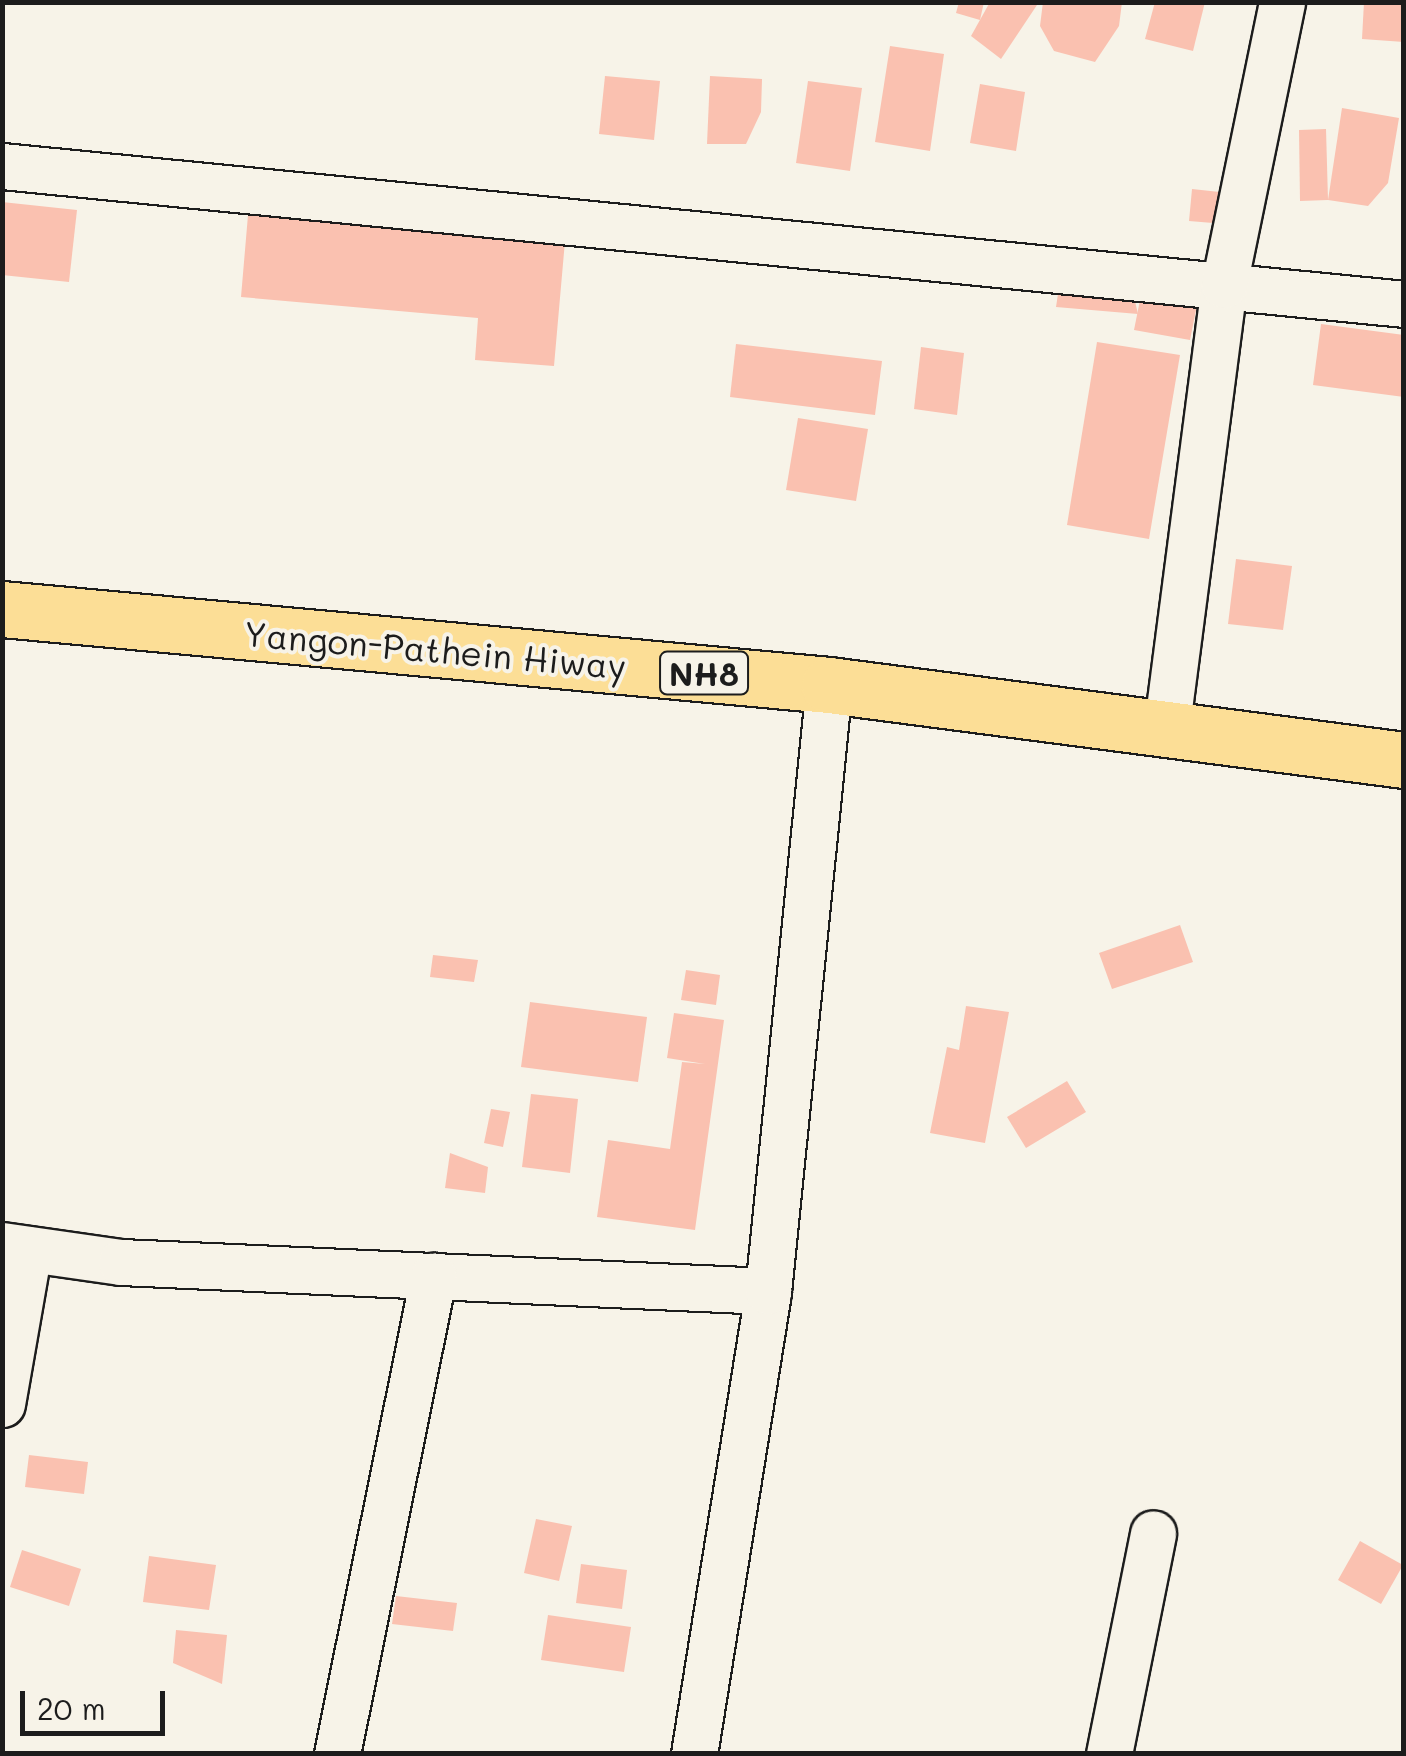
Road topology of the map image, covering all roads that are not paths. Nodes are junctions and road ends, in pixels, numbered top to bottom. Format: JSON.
{"nodes":[{"id":1,"x":1282,"y":2,"type":"edge"},
{"id":2,"x":2,"y":166,"type":"edge"},
{"id":3,"x":1224,"y":285,"type":"junction"},
{"id":4,"x":1404,"y":304,"type":"edge"},
{"id":5,"x":2,"y":609,"type":"edge"},
{"id":6,"x":830,"y":684,"type":"junction"},
{"id":7,"x":1167,"y":724,"type":"junction"},
{"id":8,"x":1404,"y":760,"type":"edge"},
{"id":9,"x":16,"y":1247,"type":"edge"},
{"id":10,"x":433,"y":1276,"type":"junction"},
{"id":11,"x":768,"y":1291,"type":"junction"},
{"id":12,"x":2,"y":1404,"type":"edge"},
{"id":13,"x":1153,"y":1533,"type":"dead end"},
{"id":14,"x":336,"y":1754,"type":"edge"},
{"id":15,"x":694,"y":1754,"type":"edge"},
{"id":16,"x":1108,"y":1754,"type":"edge"}],
"edges":[{"from":1,"to":3,"type":"street"},
{"from":2,"to":3,"type":"street"},
{"from":3,"to":4,"type":"street"},
{"from":3,"to":7,"type":"street"},
{"from":5,"to":6,"type":"highway","name":"Yangon-Pathein Hiway","number":"NH8"},
{"from":6,"to":7,"type":"highway","name":"Yangon-Pathein Hiway","number":"NH8"},
{"from":6,"to":11,"type":"street"},
{"from":7,"to":8,"type":"highway","name":"Yangon-Pathein Hiway","number":"NH8"},
{"from":9,"to":10,"type":"street"},
{"from":9,"to":12,"type":"street"},
{"from":10,"to":11,"type":"street"},
{"from":10,"to":14,"type":"street"},
{"from":11,"to":15,"type":"street"},
{"from":13,"to":16,"type":"street"}]}
